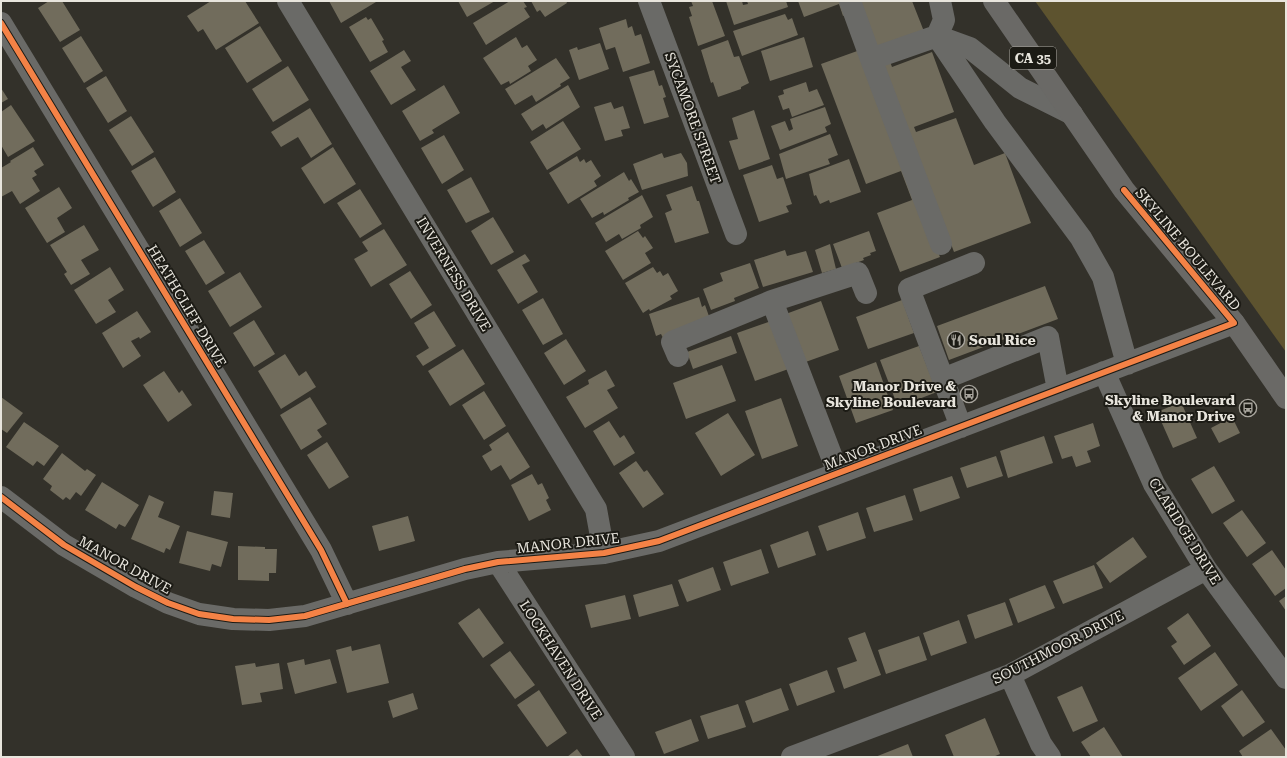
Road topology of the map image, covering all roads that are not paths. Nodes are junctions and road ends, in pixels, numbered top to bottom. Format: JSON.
{"nodes":[{"id":1,"x":288,"y":1,"type":"edge"},
{"id":2,"x":649,"y":1,"type":"edge"},
{"id":3,"x":850,"y":1,"type":"edge"},
{"id":4,"x":940,"y":1,"type":"edge"},
{"id":5,"x":994,"y":1,"type":"edge"},
{"id":6,"x":1,"y":23,"type":"edge"},
{"id":7,"x":937,"y":36,"type":"junction"},
{"id":8,"x":871,"y":59,"type":"junction"},
{"id":9,"x":1072,"y":114,"type":"junction"},
{"id":10,"x":736,"y":234,"type":"dead end"},
{"id":11,"x":941,"y":244,"type":"dead end"},
{"id":12,"x":974,"y":263,"type":"dead end"},
{"id":13,"x":866,"y":293,"type":"dead end"},
{"id":14,"x":772,"y":301,"type":"junction"},
{"id":15,"x":1234,"y":323,"type":"junction"},
{"id":16,"x":678,"y":356,"type":"dead end"},
{"id":17,"x":1127,"y":364,"type":"junction"},
{"id":18,"x":1104,"y":372,"type":"junction"},
{"id":19,"x":943,"y":379,"type":"junction"},
{"id":20,"x":1058,"y":390,"type":"junction"},
{"id":21,"x":1286,"y":398,"type":"edge"},
{"id":22,"x":961,"y":427,"type":"junction"},
{"id":23,"x":838,"y":473,"type":"junction"},
{"id":24,"x":1,"y":497,"type":"edge"},
{"id":25,"x":604,"y":553,"type":"junction"},
{"id":26,"x":498,"y":562,"type":"junction"},
{"id":27,"x":1206,"y":569,"type":"junction"},
{"id":28,"x":347,"y":604,"type":"junction"},
{"id":29,"x":1010,"y":676,"type":"junction"},
{"id":30,"x":1286,"y":678,"type":"edge"},
{"id":31,"x":624,"y":757,"type":"edge"},
{"id":32,"x":792,"y":757,"type":"edge"},
{"id":33,"x":1050,"y":757,"type":"edge"}],
"edges":[{"from":1,"to":25,"type":"street","name":"INVERNESS DRIVE"},
{"from":2,"to":10,"type":"street","name":"SYCAMORE STREET"},
{"from":3,"to":8,"type":"street"},
{"from":4,"to":7,"type":"street"},
{"from":5,"to":9,"type":"main road","name":"SKYLINE BOULEVARD","number":"CA 35"},
{"from":6,"to":28,"type":"street","name":"HEATHCLIFF DRIVE"},
{"from":7,"to":8,"type":"street"},
{"from":7,"to":9,"type":"street"},
{"from":7,"to":17,"type":"street"},
{"from":8,"to":11,"type":"street"},
{"from":9,"to":15,"type":"main road","name":"SKYLINE BOULEVARD","number":"CA 35"},
{"from":12,"to":19,"type":"street"},
{"from":13,"to":14,"type":"street"},
{"from":14,"to":16,"type":"street"},
{"from":14,"to":23,"type":"street"},
{"from":15,"to":17,"type":"street","name":"MANOR DRIVE"},
{"from":15,"to":21,"type":"main road","name":"SKYLINE BOULEVARD","number":"CA 35"},
{"from":17,"to":18,"type":"street","name":"MANOR DRIVE"},
{"from":18,"to":20,"type":"street","name":"MANOR DRIVE"},
{"from":18,"to":27,"type":"street","name":"CLARIDGE DRIVE"},
{"from":19,"to":20,"type":"street"},
{"from":19,"to":22,"type":"street"},
{"from":20,"to":22,"type":"street","name":"MANOR DRIVE"},
{"from":22,"to":23,"type":"street","name":"MANOR DRIVE"},
{"from":23,"to":25,"type":"street","name":"MANOR DRIVE"},
{"from":24,"to":28,"type":"street","name":"MANOR DRIVE"},
{"from":25,"to":26,"type":"street","name":"MANOR DRIVE"},
{"from":26,"to":28,"type":"street","name":"MANOR DRIVE"},
{"from":26,"to":31,"type":"street","name":"LOCKHAVEN DRIVE"},
{"from":27,"to":29,"type":"street","name":"SOUTHMOOR DRIVE"},
{"from":27,"to":30,"type":"street","name":"CLARIDGE DRIVE"},
{"from":29,"to":32,"type":"street","name":"SOUTHMOOR DRIVE"},
{"from":29,"to":33,"type":"street"}]}
